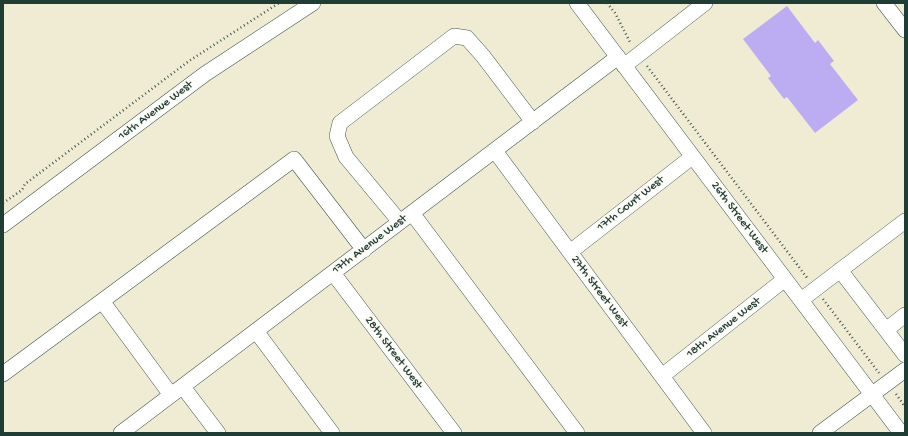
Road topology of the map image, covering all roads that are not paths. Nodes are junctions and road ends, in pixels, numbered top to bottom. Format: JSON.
{"nodes":[{"id":1,"x":313,"y":3,"type":"edge"},
{"id":2,"x":577,"y":3,"type":"edge"},
{"id":3,"x":705,"y":3,"type":"edge"},
{"id":4,"x":884,"y":3,"type":"edge"},
{"id":5,"x":905,"y":30,"type":"edge"},
{"id":6,"x":621,"y":62,"type":"junction"},
{"id":7,"x":533,"y":122,"type":"junction"},
{"id":8,"x":495,"y":151,"type":"junction"},
{"id":9,"x":692,"y":157,"type":"junction"},
{"id":10,"x":406,"y":218,"type":"junction"},
{"id":11,"x":905,"y":221,"type":"edge"},
{"id":12,"x":3,"y":225,"type":"edge"},
{"id":13,"x":364,"y":250,"type":"junction"},
{"id":14,"x":570,"y":252,"type":"junction"},
{"id":15,"x":840,"y":270,"type":"junction"},
{"id":16,"x":333,"y":273,"type":"junction"},
{"id":17,"x":785,"y":279,"type":"junction"},
{"id":18,"x":801,"y":300,"type":"junction"},
{"id":19,"x":102,"y":301,"type":"junction"},
{"id":20,"x":905,"y":315,"type":"edge"},
{"id":21,"x":886,"y":330,"type":"junction"},
{"id":22,"x":256,"y":331,"type":"junction"},
{"id":23,"x":905,"y":355,"type":"edge"},
{"id":24,"x":905,"y":370,"type":"edge"},
{"id":25,"x":3,"y":374,"type":"edge"},
{"id":26,"x":662,"y":376,"type":"junction"},
{"id":27,"x":177,"y":391,"type":"junction"},
{"id":28,"x":872,"y":394,"type":"junction"},
{"id":29,"x":121,"y":433,"type":"edge"},
{"id":30,"x":218,"y":433,"type":"edge"},
{"id":31,"x":332,"y":433,"type":"edge"},
{"id":32,"x":454,"y":433,"type":"edge"},
{"id":33,"x":578,"y":433,"type":"edge"},
{"id":34,"x":704,"y":433,"type":"edge"},
{"id":35,"x":820,"y":433,"type":"edge"},
{"id":36,"x":901,"y":433,"type":"edge"}],
"edges":[{"from":1,"to":12,"type":"street","name":"16th Avenue West"},
{"from":2,"to":6,"type":"street","name":"26th Street West"},
{"from":3,"to":6,"type":"street","name":"17th Avenue West"},
{"from":4,"to":5,"type":"street"},
{"from":6,"to":7,"type":"street","name":"17th Avenue West"},
{"from":6,"to":9,"type":"street","name":"26th Street West"},
{"from":7,"to":8,"type":"street","name":"17th Avenue West"},
{"from":7,"to":10,"type":"street"},
{"from":8,"to":10,"type":"street","name":"17th Avenue West"},
{"from":8,"to":14,"type":"street","name":"27th Street West"},
{"from":9,"to":14,"type":"street","name":"17th Court West"},
{"from":9,"to":17,"type":"street","name":"26th Street West"},
{"from":10,"to":13,"type":"street","name":"17th Avenue West"},
{"from":10,"to":33,"type":"street"},
{"from":11,"to":15,"type":"street"},
{"from":13,"to":16,"type":"street","name":"17th Avenue West"},
{"from":13,"to":19,"type":"street"},
{"from":14,"to":26,"type":"street","name":"27th Street West"},
{"from":15,"to":18,"type":"street"},
{"from":15,"to":21,"type":"street"},
{"from":16,"to":22,"type":"street","name":"17th Avenue West"},
{"from":16,"to":32,"type":"street","name":"28th Street West"},
{"from":17,"to":18,"type":"street","name":"26th Street West"},
{"from":17,"to":26,"type":"street","name":"18th Avenue West"},
{"from":18,"to":28,"type":"street","name":"26th Street West"},
{"from":19,"to":25,"type":"street"},
{"from":19,"to":27,"type":"street"},
{"from":20,"to":21,"type":"street"},
{"from":21,"to":23,"type":"street"},
{"from":22,"to":27,"type":"street","name":"17th Avenue West"},
{"from":22,"to":31,"type":"street"},
{"from":24,"to":28,"type":"street"},
{"from":26,"to":34,"type":"street","name":"27th Street West"},
{"from":27,"to":29,"type":"street","name":"17th Avenue West"},
{"from":27,"to":30,"type":"street"},
{"from":28,"to":35,"type":"street"},
{"from":28,"to":36,"type":"street","name":"26th Street West"}]}
